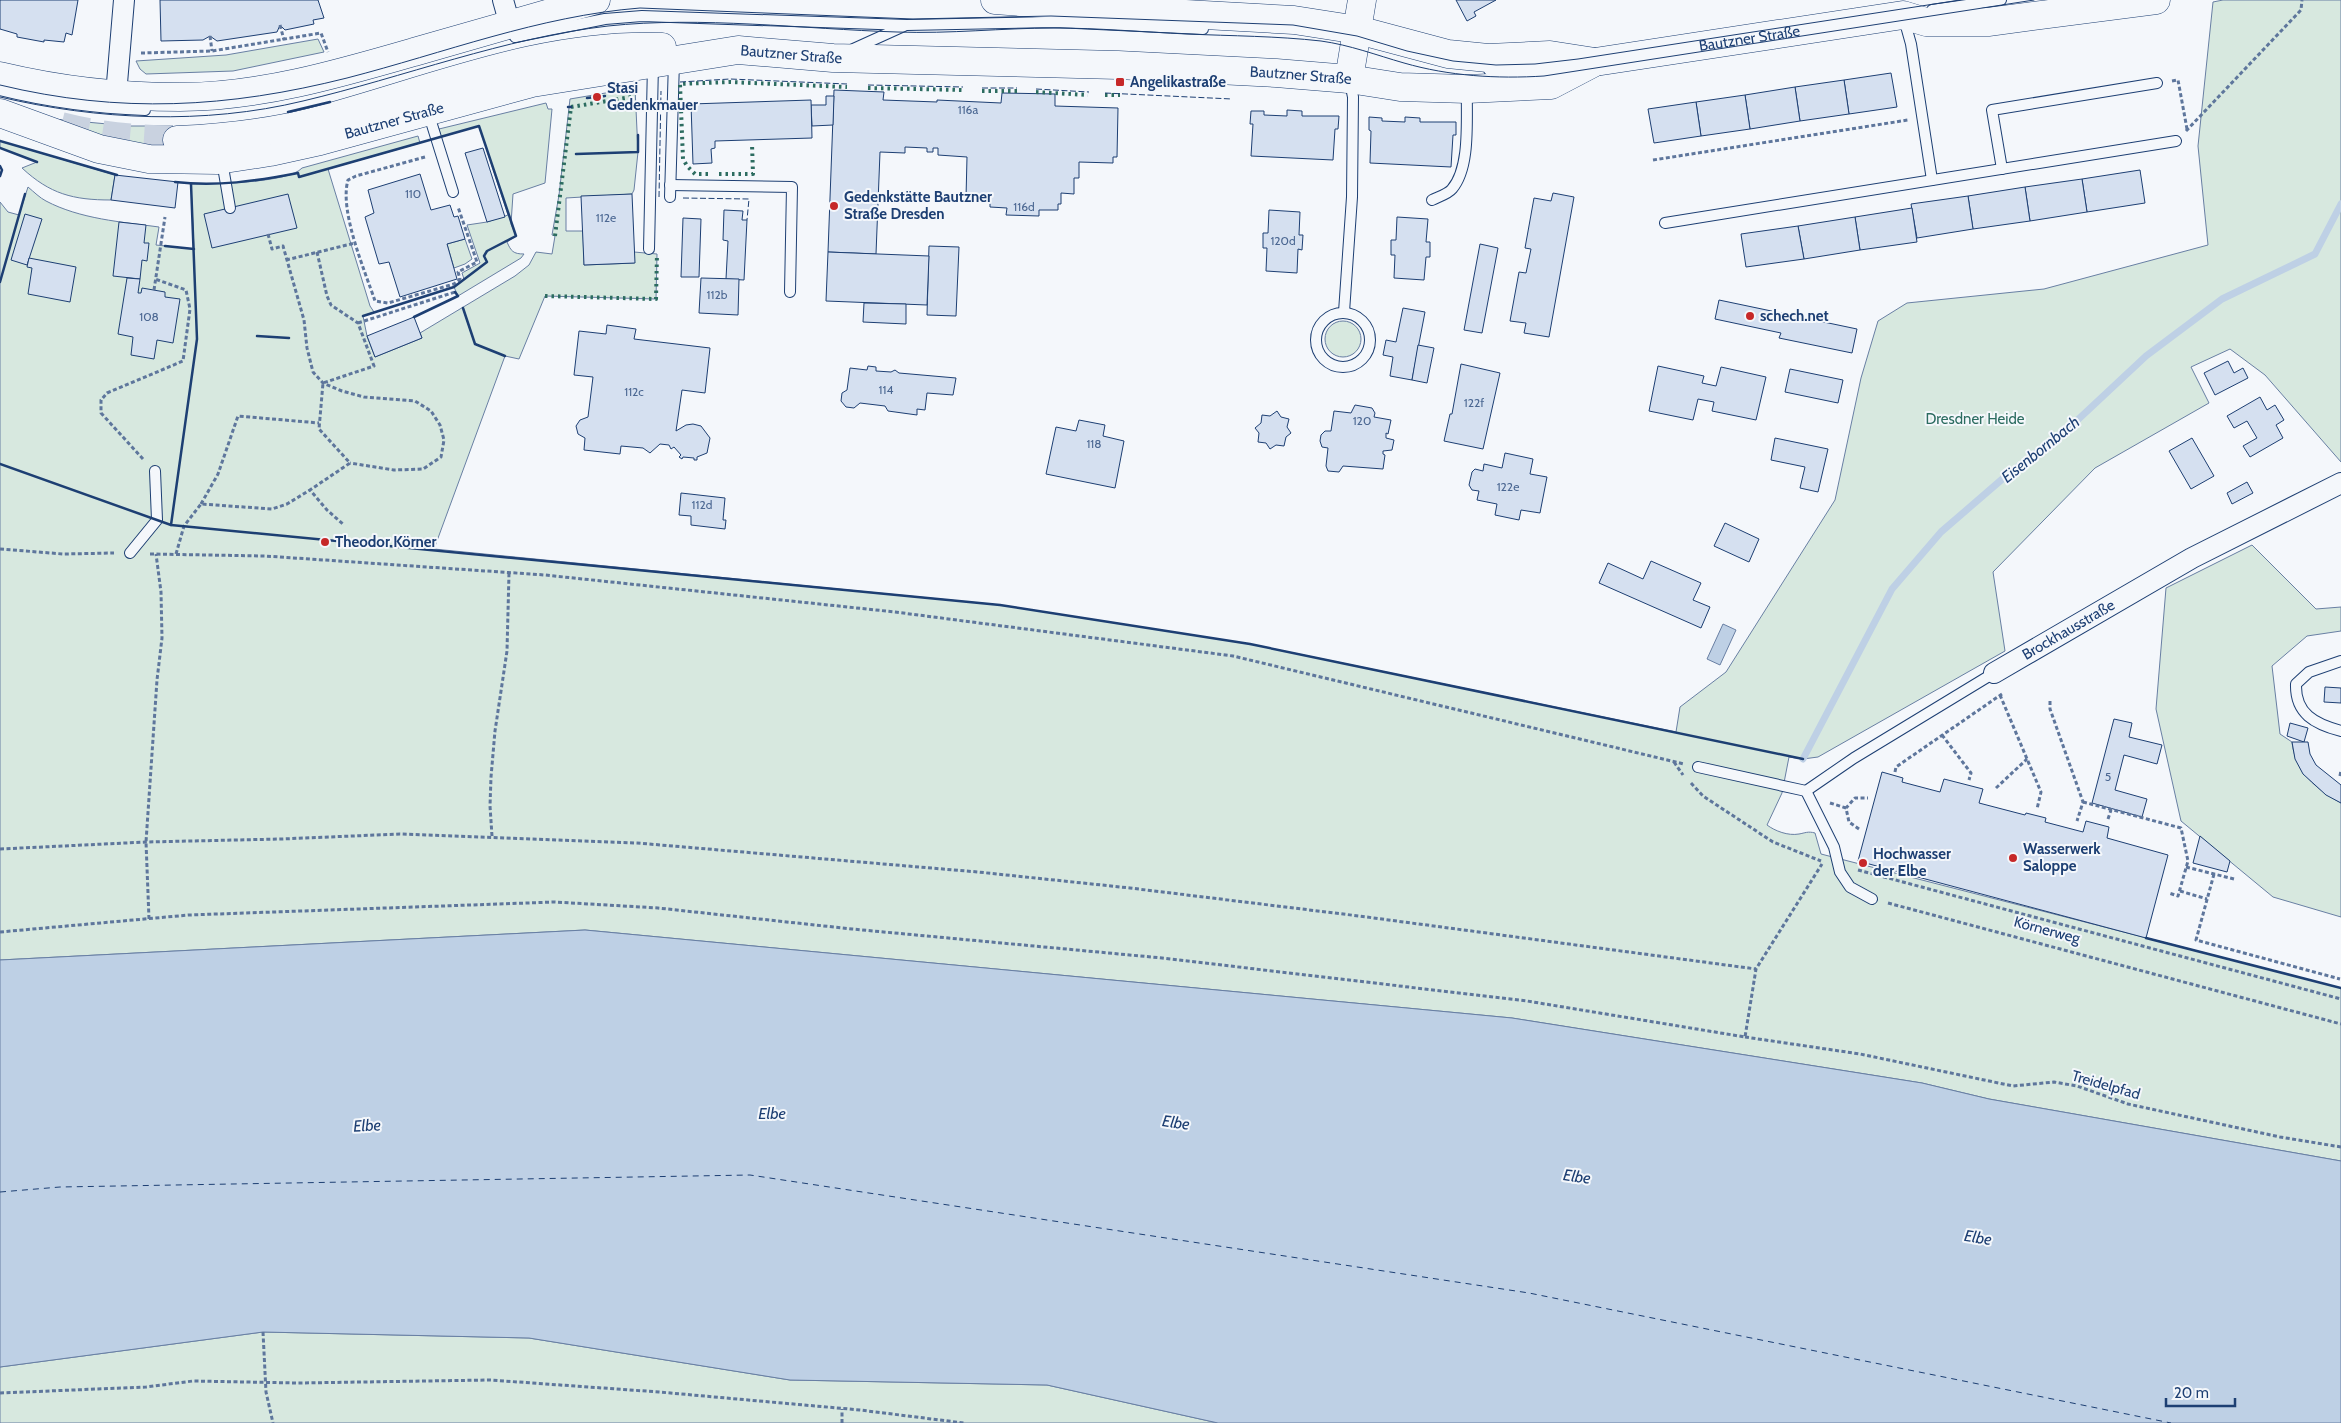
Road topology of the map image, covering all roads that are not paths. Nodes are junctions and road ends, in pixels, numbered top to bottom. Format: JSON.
{"nodes":[{"id":1,"x":124,"y":0,"type":"edge"},
{"id":2,"x":596,"y":0,"type":"edge"},
{"id":3,"x":1362,"y":0,"type":"edge"},
{"id":4,"x":2001,"y":0,"type":"edge"},
{"id":5,"x":2156,"y":0,"type":"edge"},
{"id":6,"x":1912,"y":8,"type":"edge"},
{"id":7,"x":996,"y":11,"type":"edge"},
{"id":8,"x":543,"y":15,"type":"junction"},
{"id":9,"x":636,"y":16,"type":"junction"},
{"id":10,"x":506,"y":21,"type":"edge"},
{"id":11,"x":907,"y":25,"type":"junction"},
{"id":12,"x":1212,"y":29,"type":"dead end"},
{"id":13,"x":1316,"y":34,"type":"dead end"},
{"id":14,"x":1351,"y":38,"type":"junction"},
{"id":15,"x":738,"y":50,"type":"junction"},
{"id":16,"x":833,"y":58,"type":"junction"},
{"id":17,"x":663,"y":61,"type":"junction"},
{"id":18,"x":1595,"y":62,"type":"junction"},
{"id":19,"x":0,"y":76,"type":"edge"},
{"id":20,"x":1349,"y":78,"type":"junction"},
{"id":21,"x":1475,"y":79,"type":"junction"},
{"id":22,"x":2157,"y":83,"type":"road end"},
{"id":23,"x":0,"y":90,"type":"edge"},
{"id":24,"x":116,"y":95,"type":"junction"},
{"id":25,"x":155,"y":110,"type":"dead end"},
{"id":26,"x":428,"y":111,"type":"junction"},
{"id":27,"x":0,"y":113,"type":"edge"},
{"id":28,"x":177,"y":140,"type":"tunnel mouth"},
{"id":29,"x":2176,"y":142,"type":"road end"},
{"id":30,"x":2002,"y":169,"type":"junction"},
{"id":31,"x":223,"y":172,"type":"junction"},
{"id":32,"x":1932,"y":180,"type":"junction"},
{"id":33,"x":670,"y":185,"type":"junction"},
{"id":34,"x":453,"y":192,"type":"road end"},
{"id":35,"x":670,"y":197,"type":"dead end"},
{"id":36,"x":1432,"y":200,"type":"dead end"},
{"id":37,"x":230,"y":208,"type":"dead end"},
{"id":38,"x":1665,"y":223,"type":"dead end"},
{"id":39,"x":649,"y":250,"type":"dead end"},
{"id":40,"x":790,"y":292,"type":"dead end"},
{"id":41,"x":1344,"y":312,"type":"junction"},
{"id":42,"x":155,"y":471,"type":"road end"},
{"id":43,"x":2341,"y":483,"type":"edge"},
{"id":44,"x":130,"y":553,"type":"road end"},
{"id":45,"x":2341,"y":661,"type":"edge"},
{"id":46,"x":1994,"y":673,"type":"joint"},
{"id":47,"x":2341,"y":731,"type":"edge"},
{"id":48,"x":1698,"y":767,"type":"road end"},
{"id":49,"x":1806,"y":791,"type":"junction"},
{"id":50,"x":1872,"y":899,"type":"road end"}],
"edges":[{"from":1,"to":24,"type":"street"},
{"from":2,"to":8,"type":"main road"},
{"from":3,"to":14,"type":"main road"},
{"from":4,"to":6,"type":"lane"},
{"from":5,"to":6,"type":"main road","name":"Bautzner Straße"},
{"from":6,"to":18,"type":"main road","name":"Bautzner Straße"},
{"from":6,"to":32,"type":"lane"},
{"from":7,"to":11,"type":"lane"},
{"from":7,"to":12,"type":"lane"},
{"from":7,"to":14,"type":"main road","name":"Bautzner Straße"},
{"from":8,"to":9,"type":"lane"},
{"from":8,"to":10,"type":"main road"},
{"from":9,"to":10,"type":"lane"},
{"from":9,"to":11,"type":"lane"},
{"from":10,"to":24,"type":"main road"},
{"from":11,"to":16,"type":"lane"},
{"from":13,"to":14,"type":"lane"},
{"from":14,"to":18,"type":"main road","name":"Bautzner Straße"},
{"from":14,"to":20,"type":"main road"},
{"from":15,"to":16,"type":"main road","name":"Bautzner Straße"},
{"from":15,"to":17,"type":"main road","name":"Bautzner Straße"},
{"from":15,"to":28,"type":"main road"},
{"from":16,"to":20,"type":"main road","name":"Bautzner Straße"},
{"from":17,"to":26,"type":"main road","name":"Bautzner Straße"},
{"from":17,"to":33,"type":"lane"},
{"from":17,"to":39,"type":"lane"},
{"from":18,"to":21,"type":"main road","name":"Bautzner Straße"},
{"from":19,"to":24,"type":"main road"},
{"from":20,"to":21,"type":"main road","name":"Bautzner Straße"},
{"from":20,"to":41,"type":"lane"},
{"from":21,"to":36,"type":"lane"},
{"from":22,"to":30,"type":"lane"},
{"from":23,"to":25,"type":"lane"},
{"from":26,"to":31,"type":"main road","name":"Bautzner Straße"},
{"from":26,"to":34,"type":"lane"},
{"from":27,"to":31,"type":"main road","name":"Bautzner Straße"},
{"from":29,"to":30,"type":"lane"},
{"from":30,"to":32,"type":"lane"},
{"from":31,"to":37,"type":"lane"},
{"from":32,"to":38,"type":"lane"},
{"from":33,"to":35,"type":"lane"},
{"from":33,"to":40,"type":"lane"},
{"from":41,"to":41,"type":"lane"},
{"from":42,"to":44,"type":"lane"},
{"from":43,"to":46,"type":"street","name":"Brockhausstraße"},
{"from":45,"to":47,"type":"lane"},
{"from":46,"to":49,"type":"lane","name":"Brockhausstraße"},
{"from":48,"to":49,"type":"lane"},
{"from":49,"to":50,"type":"lane"}]}
